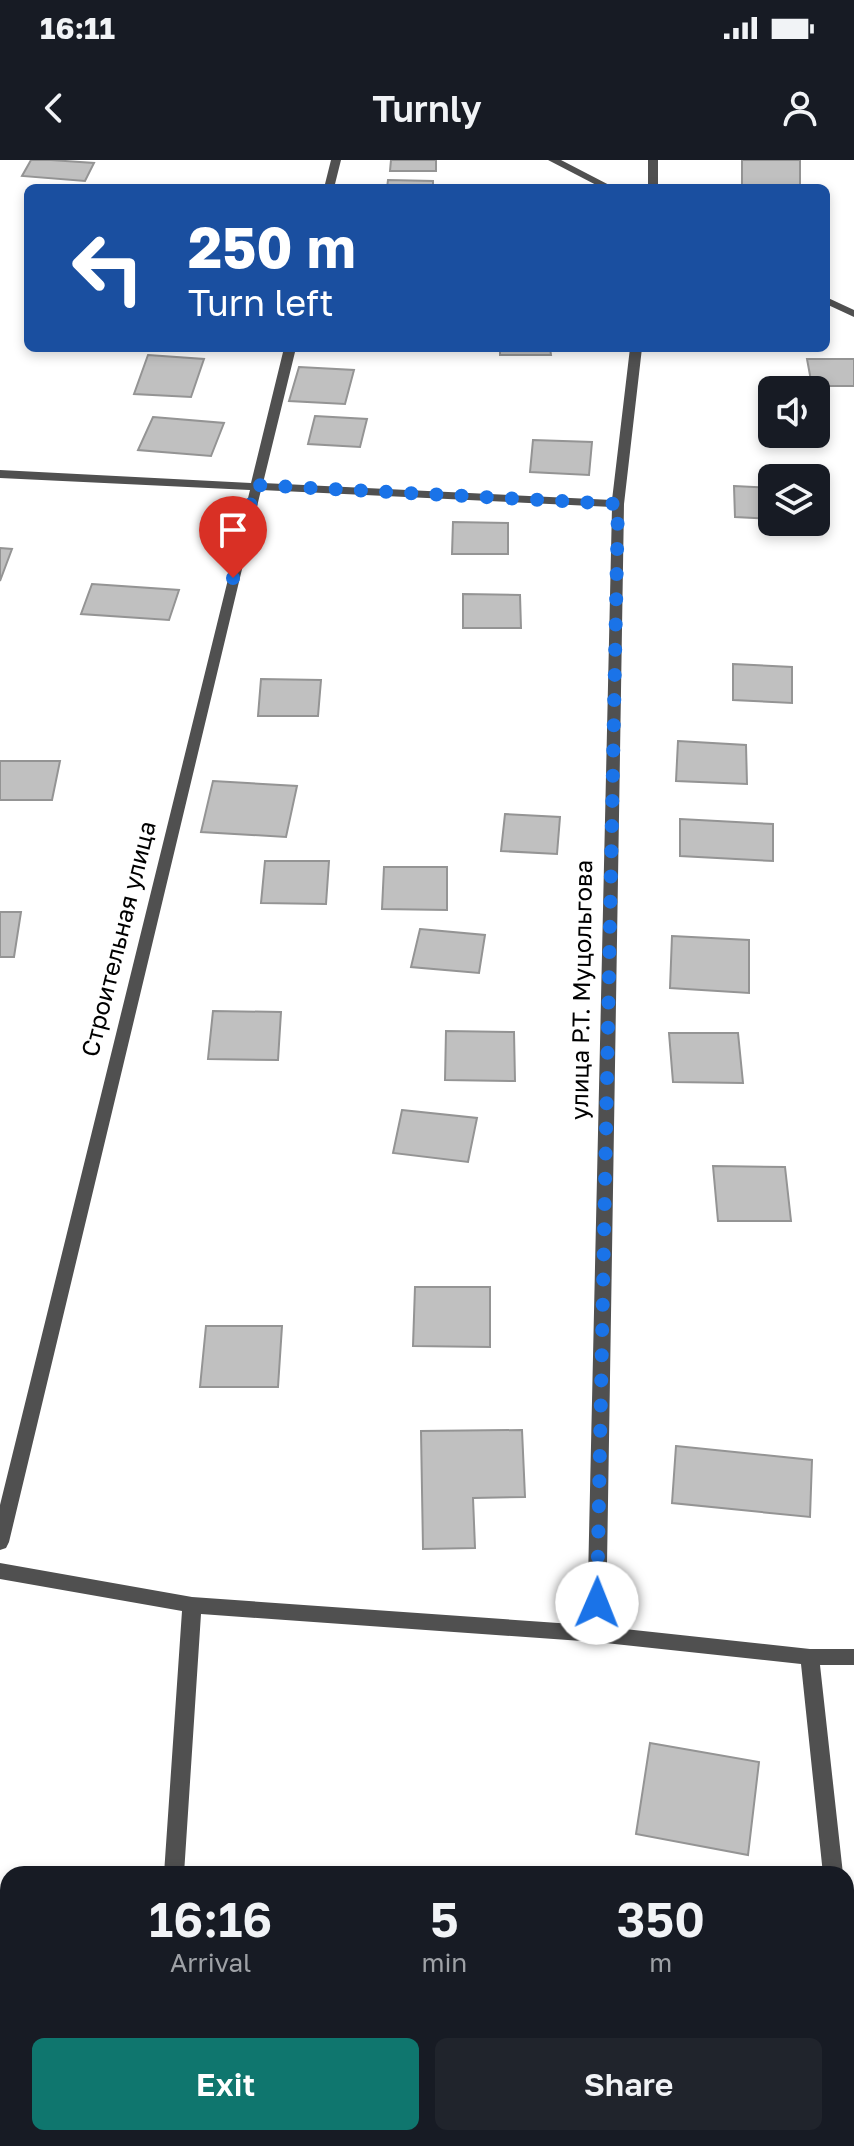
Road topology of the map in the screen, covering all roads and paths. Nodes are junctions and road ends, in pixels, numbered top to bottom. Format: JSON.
{"nodes":[{"id":1,"x":336,"y":160,"type":"edge"},
{"id":2,"x":553,"y":160,"type":"edge"},
{"id":3,"x":653,"y":160,"type":"edge"},
{"id":4,"x":330,"y":184,"type":"edge"},
{"id":5,"x":602,"y":184,"type":"edge"},
{"id":6,"x":653,"y":184,"type":"edge"},
{"id":7,"x":830,"y":302,"type":"edge"},
{"id":8,"x":854,"y":314,"type":"edge"},
{"id":9,"x":289,"y":352,"type":"edge"},
{"id":10,"x":636,"y":352,"type":"edge"},
{"id":11,"x":0,"y":474,"type":"edge"},
{"id":12,"x":255,"y":485,"type":"junction"},
{"id":13,"x":618,"y":504,"type":"junction"},
{"id":14,"x":0,"y":1542,"type":"edge"},
{"id":15,"x":0,"y":1571,"type":"edge"},
{"id":16,"x":192,"y":1605,"type":"junction"},
{"id":17,"x":596,"y":1634,"type":"junction"},
{"id":18,"x":810,"y":1657,"type":"junction"},
{"id":19,"x":854,"y":1657,"type":"edge"},
{"id":20,"x":175,"y":1866,"type":"edge"},
{"id":21,"x":832,"y":1866,"type":"edge"}],
"edges":[{"from":1,"to":4,"type":"street"},
{"from":2,"to":5,"type":"street"},
{"from":3,"to":6,"type":"street"},
{"from":7,"to":8,"type":"street"},
{"from":9,"to":12,"type":"street","name":"Строительная улица"},
{"from":10,"to":13,"type":"street","name":"улица Р.Т. Муцольгова"},
{"from":11,"to":12,"type":"street"},
{"from":12,"to":13,"type":"street"},
{"from":12,"to":14,"type":"street","name":"Строительная улица"},
{"from":13,"to":17,"type":"street","name":"улица Р.Т. Муцольгова"},
{"from":15,"to":16,"type":"street"},
{"from":16,"to":17,"type":"street"},
{"from":16,"to":20,"type":"street"},
{"from":17,"to":18,"type":"street"},
{"from":18,"to":19,"type":"street"},
{"from":18,"to":21,"type":"street"}]}
